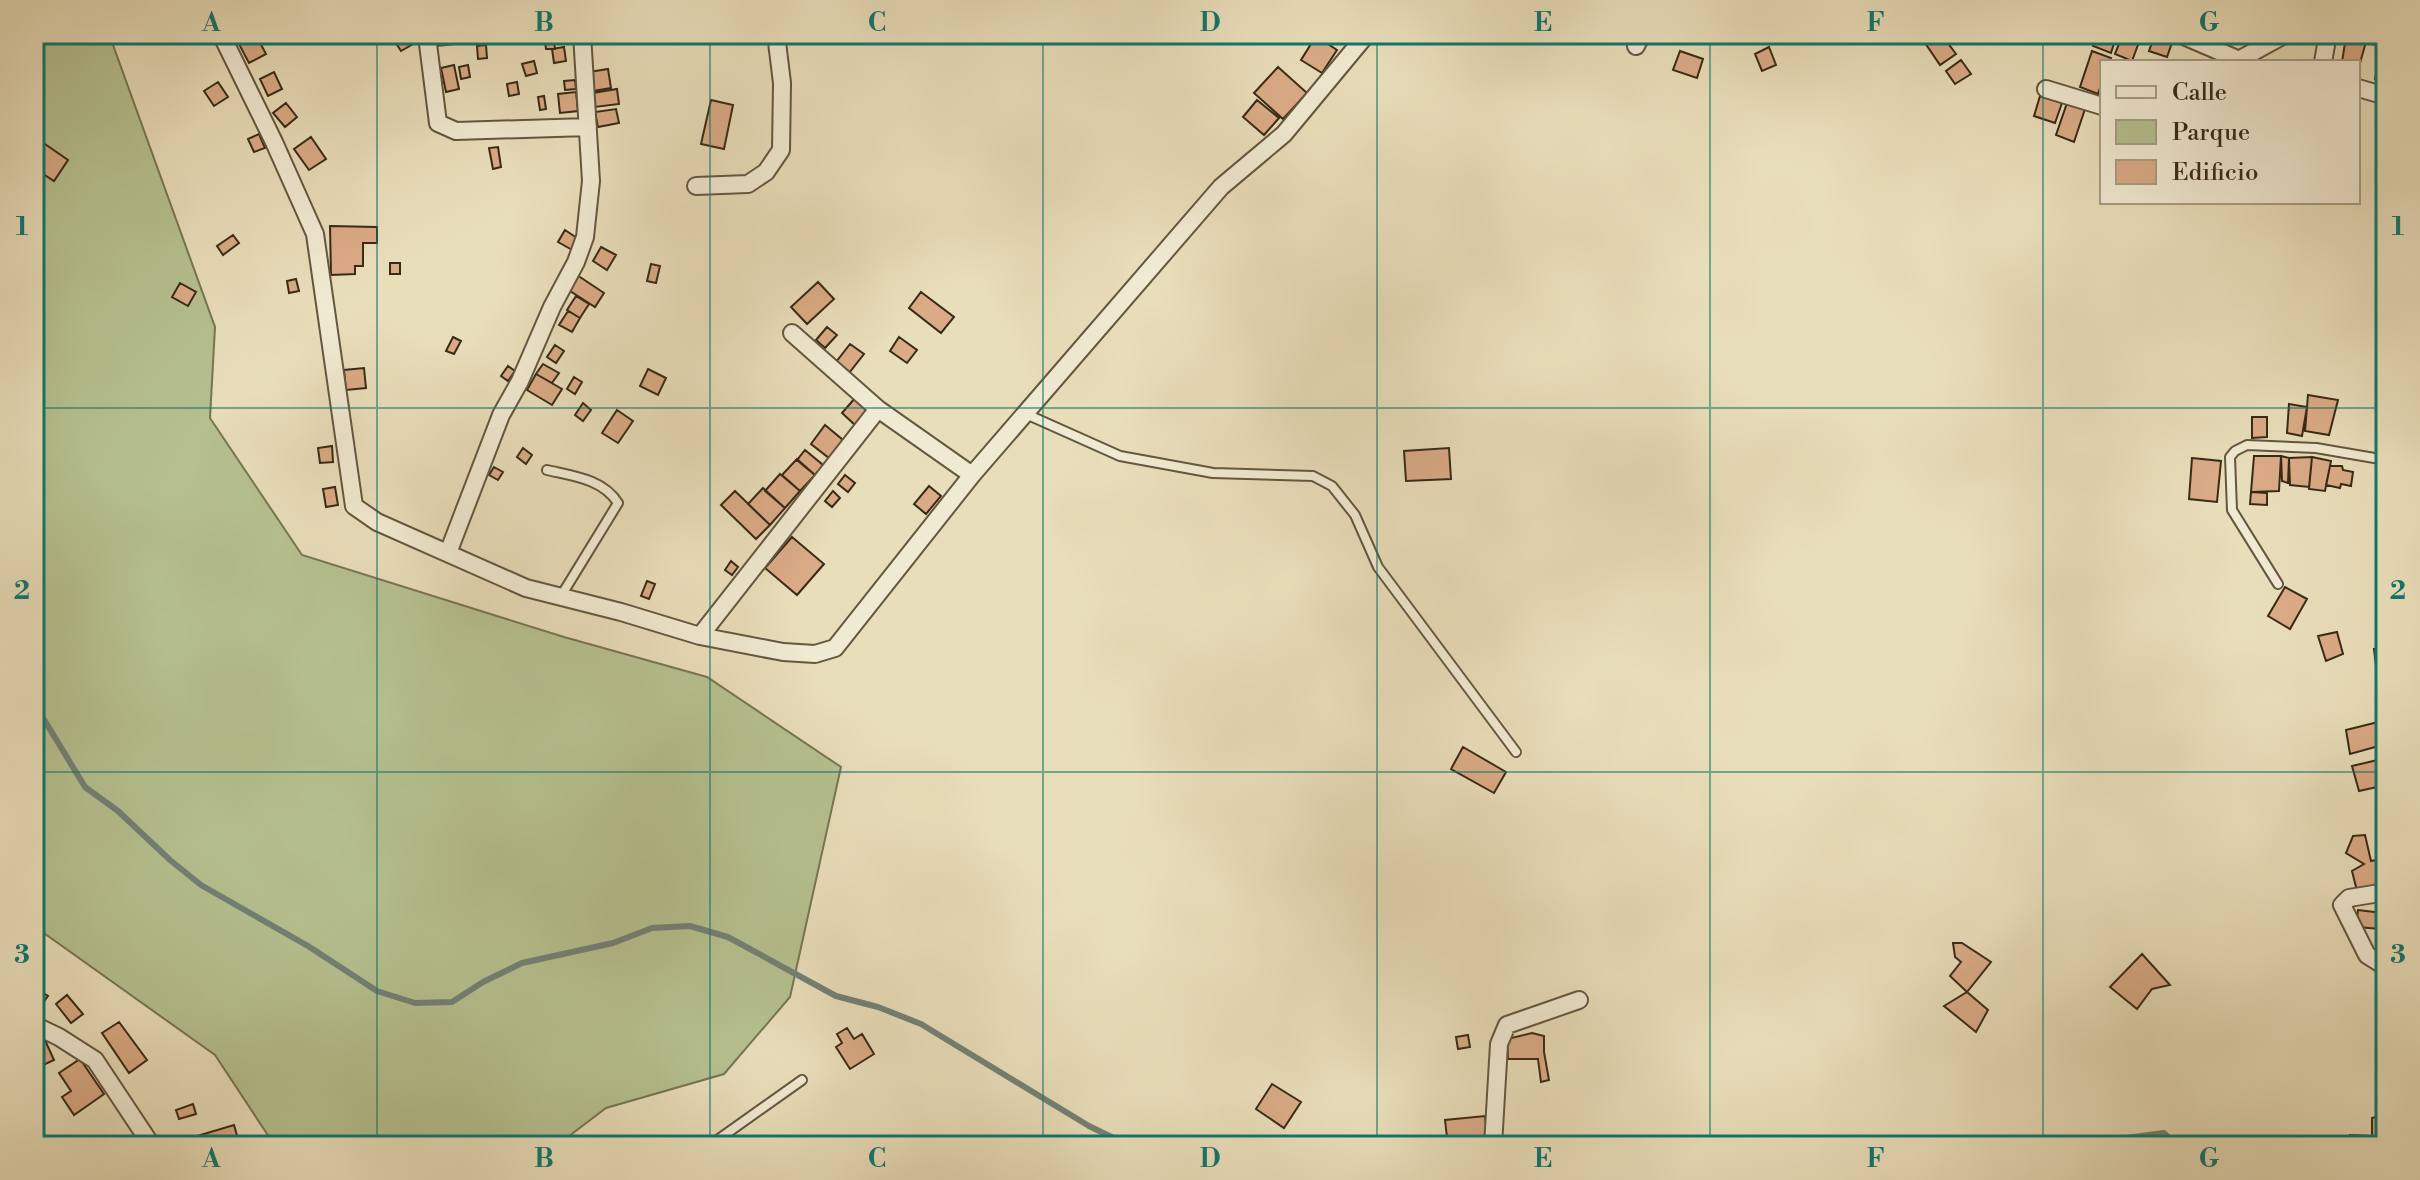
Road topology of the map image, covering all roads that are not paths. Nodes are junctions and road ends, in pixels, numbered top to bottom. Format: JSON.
{"nodes":[{"id":1,"x":221,"y":34,"type":"edge"},
{"id":2,"x":464,"y":34,"type":"edge"},
{"id":3,"x":582,"y":34,"type":"edge"},
{"id":4,"x":776,"y":34,"type":"edge"},
{"id":5,"x":1367,"y":34,"type":"edge"},
{"id":6,"x":2179,"y":34,"type":"edge"},
{"id":7,"x":2286,"y":34,"type":"edge"},
{"id":8,"x":2328,"y":34,"type":"edge"},
{"id":9,"x":2367,"y":34,"type":"edge"},
{"id":10,"x":426,"y":35,"type":"edge"},
{"id":11,"x":2386,"y":38,"type":"edge"},
{"id":12,"x":2236,"y":60,"type":"edge"},
{"id":13,"x":2323,"y":60,"type":"edge"},
{"id":14,"x":2046,"y":89,"type":"dead end"},
{"id":15,"x":2360,"y":89,"type":"edge"},
{"id":16,"x":2386,"y":96,"type":"edge"},
{"id":17,"x":2100,"y":105,"type":"edge"},
{"id":18,"x":588,"y":127,"type":"junction"},
{"id":19,"x":696,"y":186,"type":"dead end"},
{"id":20,"x":792,"y":333,"type":"dead end"},
{"id":21,"x":878,"y":409,"type":"junction"},
{"id":22,"x":1026,"y":414,"type":"junction"},
{"id":23,"x":2386,"y":460,"type":"edge"},
{"id":24,"x":547,"y":470,"type":"dead end"},
{"id":25,"x":972,"y":475,"type":"junction"},
{"id":26,"x":448,"y":553,"type":"junction"},
{"id":27,"x":2278,"y":584,"type":"dead end"},
{"id":28,"x":561,"y":596,"type":"junction"},
{"id":29,"x":700,"y":636,"type":"junction"},
{"id":30,"x":1516,"y":752,"type":"dead end"},
{"id":31,"x":2386,"y":892,"type":"edge"},
{"id":32,"x":2386,"y":967,"type":"edge"},
{"id":33,"x":1579,"y":1000,"type":"dead end"},
{"id":34,"x":34,"y":1025,"type":"edge"},
{"id":35,"x":802,"y":1080,"type":"dead end"},
{"id":36,"x":152,"y":1146,"type":"edge"},
{"id":37,"x":709,"y":1146,"type":"edge"},
{"id":38,"x":1493,"y":1146,"type":"edge"}],
"edges":[{"from":1,"to":26,"type":"street"},
{"from":2,"to":10,"type":"street"},
{"from":3,"to":18,"type":"street"},
{"from":4,"to":19,"type":"street"},
{"from":5,"to":22,"type":"street"},
{"from":6,"to":12,"type":"street"},
{"from":7,"to":12,"type":"street"},
{"from":8,"to":13,"type":"street"},
{"from":9,"to":11,"type":"street"},
{"from":10,"to":18,"type":"street"},
{"from":14,"to":17,"type":"street"},
{"from":15,"to":16,"type":"street"},
{"from":18,"to":26,"type":"street"},
{"from":20,"to":21,"type":"street"},
{"from":21,"to":25,"type":"street"},
{"from":21,"to":29,"type":"street"},
{"from":22,"to":25,"type":"street"},
{"from":22,"to":30,"type":"lane"},
{"from":23,"to":27,"type":"lane"},
{"from":24,"to":28,"type":"lane"},
{"from":25,"to":29,"type":"street"},
{"from":26,"to":28,"type":"street"},
{"from":28,"to":29,"type":"street"},
{"from":31,"to":32,"type":"street"},
{"from":33,"to":38,"type":"street"},
{"from":34,"to":36,"type":"street"},
{"from":35,"to":37,"type":"lane"}]}
